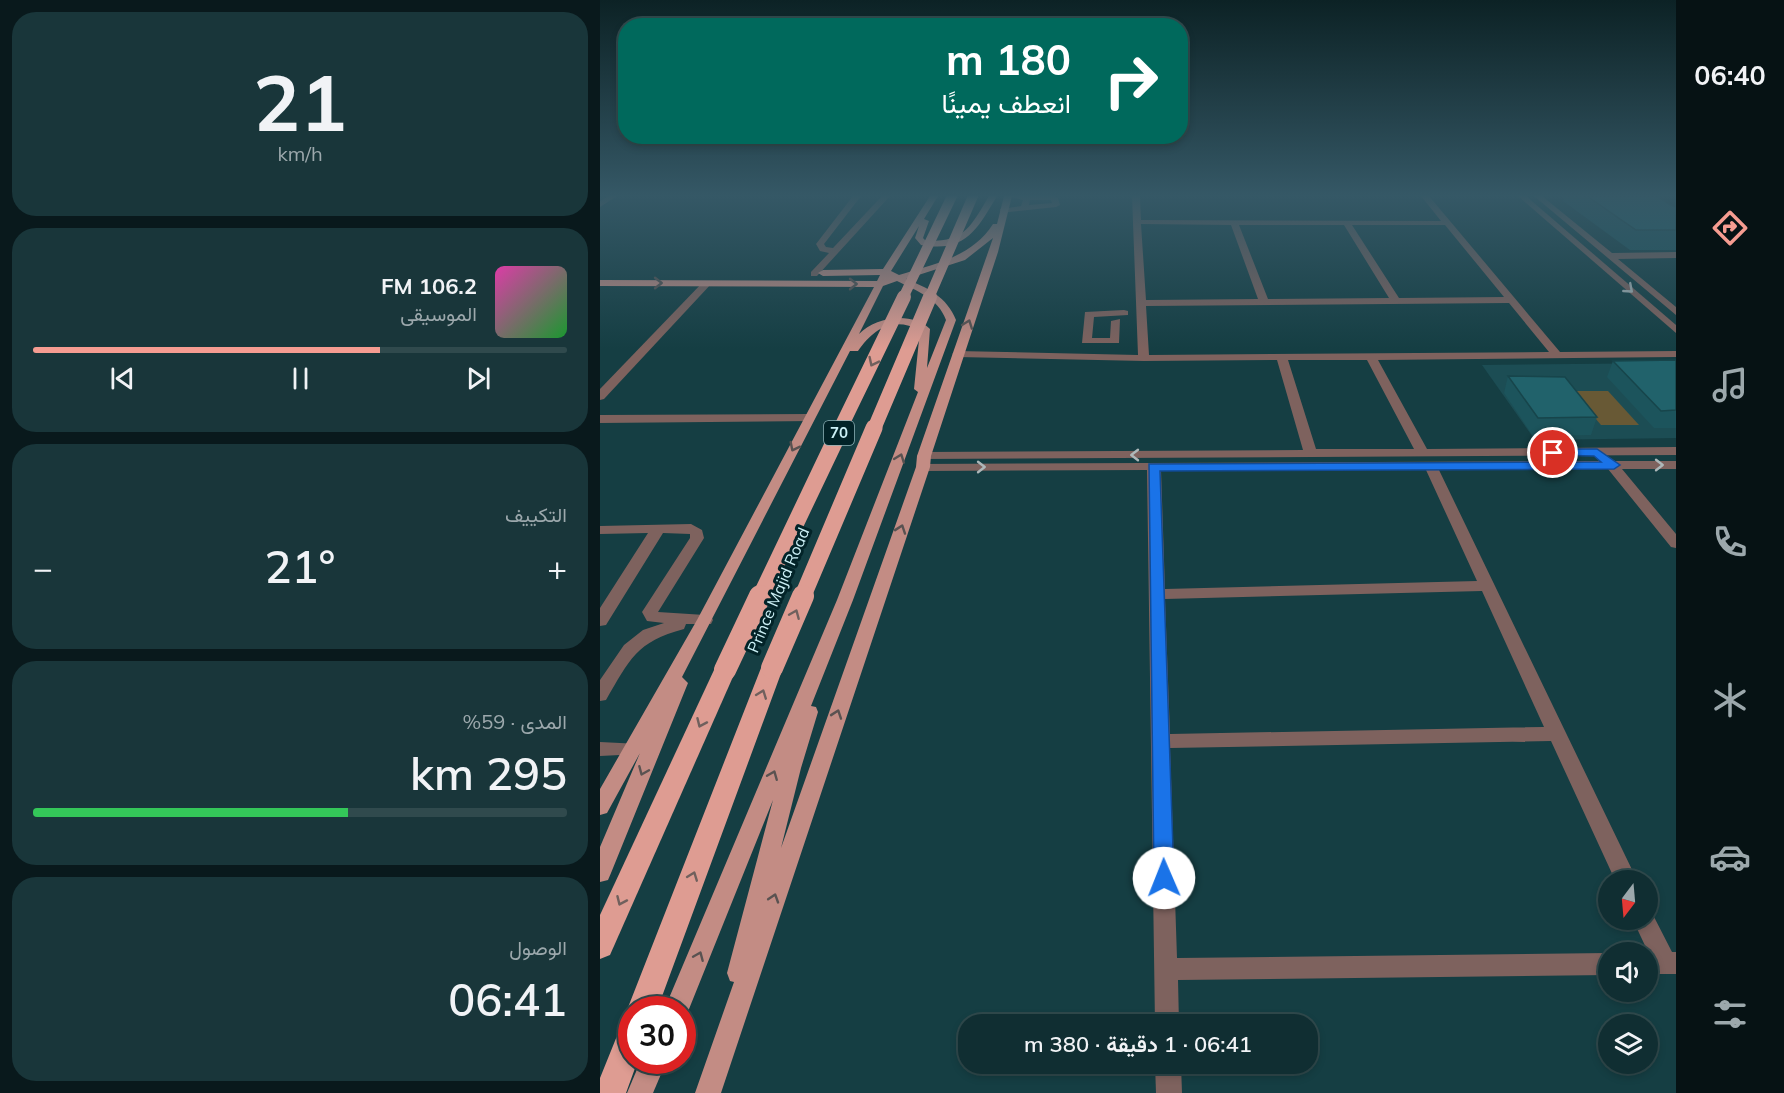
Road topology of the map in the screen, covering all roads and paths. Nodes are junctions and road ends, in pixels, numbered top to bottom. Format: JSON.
{"nodes":[{"id":1,"x":822,"y":247,"type":"edge"},
{"id":2,"x":837,"y":247,"type":"edge"},
{"id":3,"x":905,"y":247,"type":"edge"},
{"id":4,"x":928,"y":247,"type":"edge"},
{"id":5,"x":951,"y":247,"type":"edge"},
{"id":6,"x":968,"y":247,"type":"edge"},
{"id":7,"x":980,"y":247,"type":"edge"},
{"id":8,"x":995,"y":247,"type":"edge"},
{"id":9,"x":1138,"y":247,"type":"edge"},
{"id":10,"x":1243,"y":247,"type":"edge"},
{"id":11,"x":1362,"y":247,"type":"edge"},
{"id":12,"x":1468,"y":247,"type":"edge"},
{"id":13,"x":1580,"y":247,"type":"edge"},
{"id":14,"x":1598,"y":247,"type":"edge"},
{"id":15,"x":834,"y":250,"type":"junction"},
{"id":16,"x":1676,"y":255,"type":"edge"},
{"id":17,"x":1609,"y":256,"type":"junction"},
{"id":18,"x":1620,"y":263,"type":"junction"},
{"id":19,"x":1676,"y":263,"type":"edge"},
{"id":20,"x":931,"y":269,"type":"junction"},
{"id":21,"x":814,"y":273,"type":"junction"},
{"id":22,"x":600,"y":274,"type":"edge"},
{"id":23,"x":888,"y":278,"type":"junction"},
{"id":24,"x":707,"y":283,"type":"junction"},
{"id":25,"x":600,"y":284,"type":"edge"},
{"id":26,"x":1510,"y":300,"type":"junction"},
{"id":27,"x":1264,"y":301,"type":"junction"},
{"id":28,"x":1396,"y":301,"type":"junction"},
{"id":29,"x":1141,"y":303,"type":"junction"},
{"id":30,"x":1676,"y":312,"type":"edge"},
{"id":31,"x":1120,"y":317,"type":"junction"},
{"id":32,"x":1142,"y":321,"type":"junction"},
{"id":33,"x":1676,"y":330,"type":"edge"},
{"id":34,"x":957,"y":354,"type":"junction"},
{"id":35,"x":1676,"y":354,"type":"edge"},
{"id":36,"x":1558,"y":356,"type":"junction"},
{"id":37,"x":1282,"y":357,"type":"junction"},
{"id":38,"x":1371,"y":357,"type":"junction"},
{"id":39,"x":1144,"y":358,"type":"junction"},
{"id":40,"x":600,"y":396,"type":"edge"},
{"id":41,"x":919,"y":407,"type":"junction"},
{"id":42,"x":812,"y":413,"type":"junction"},
{"id":43,"x":600,"y":418,"type":"edge"},
{"id":44,"x":1676,"y":451,"type":"edge"},
{"id":45,"x":1597,"y":452,"type":"junction"},
{"id":46,"x":1311,"y":454,"type":"junction"},
{"id":47,"x":1426,"y":459,"type":"junction"},
{"id":48,"x":923,"y":462,"type":"junction"},
{"id":49,"x":1614,"y":465,"type":"junction"},
{"id":50,"x":1676,"y":465,"type":"edge"},
{"id":51,"x":1154,"y":467,"type":"junction"},
{"id":52,"x":658,"y":529,"type":"junction"},
{"id":53,"x":600,"y":531,"type":"edge"},
{"id":54,"x":1676,"y":544,"type":"edge"},
{"id":55,"x":1487,"y":586,"type":"junction"},
{"id":56,"x":1156,"y":594,"type":"junction"},
{"id":57,"x":845,"y":600,"type":"junction"},
{"id":58,"x":705,"y":620,"type":"junction"},
{"id":59,"x":600,"y":621,"type":"edge"},
{"id":60,"x":600,"y":695,"type":"edge"},
{"id":61,"x":1557,"y":734,"type":"junction"},
{"id":62,"x":1160,"y":741,"type":"junction"},
{"id":63,"x":600,"y":749,"type":"edge"},
{"id":64,"x":633,"y":749,"type":"junction"},
{"id":65,"x":600,"y":807,"type":"edge"},
{"id":66,"x":1621,"y":870,"type":"edge"},
{"id":67,"x":600,"y":873,"type":"edge"},
{"id":68,"x":1648,"y":930,"type":"edge"},
{"id":69,"x":600,"y":946,"type":"edge"},
{"id":70,"x":1663,"y":963,"type":"edge"},
{"id":71,"x":1598,"y":964,"type":"edge"},
{"id":72,"x":1166,"y":969,"type":"junction"},
{"id":73,"x":647,"y":996,"type":"edge"},
{"id":74,"x":682,"y":996,"type":"edge"},
{"id":75,"x":1167,"y":1014,"type":"edge"},
{"id":76,"x":618,"y":1073,"type":"edge"},
{"id":77,"x":648,"y":1074,"type":"edge"},
{"id":78,"x":1168,"y":1074,"type":"edge"},
{"id":79,"x":710,"y":1090,"type":"edge"},
{"id":80,"x":610,"y":1093,"type":"edge"},
{"id":81,"x":640,"y":1093,"type":"edge"},
{"id":82,"x":1169,"y":1093,"type":"edge"}],
"edges":[{"from":1,"to":15,"type":"street"},
{"from":2,"to":15,"type":"street"},
{"from":3,"to":23,"type":"main road"},
{"from":4,"to":69,"type":"highway","name":"Prince Majid Road","number":"70","one_way":true,"bridge":true},
{"from":73,"to":5,"type":"highway","name":"Prince Majid Road","number":"70","one_way":true,"bridge":true},
{"from":6,"to":20,"type":"main road"},
{"from":7,"to":20,"type":"main road"},
{"from":34,"to":8,"type":"main road","one_way":true},
{"from":9,"to":29,"type":"street"},
{"from":10,"to":27,"type":"street"},
{"from":11,"to":28,"type":"street"},
{"from":12,"to":26,"type":"street"},
{"from":13,"to":33,"type":"street","one_way":true},
{"from":14,"to":17,"type":"street"},
{"from":15,"to":21,"type":"street"},
{"from":16,"to":17,"type":"street"},
{"from":17,"to":18,"type":"street"},
{"from":18,"to":19,"type":"street"},
{"from":18,"to":30,"type":"street"},
{"from":20,"to":23,"type":"main road"},
{"from":21,"to":22,"type":"main road"},
{"from":21,"to":23,"type":"main road"},
{"from":24,"to":23,"type":"main road","one_way":true},
{"from":23,"to":41,"type":"main road"},
{"from":23,"to":42,"type":"main road"},
{"from":25,"to":24,"type":"main road","one_way":true},
{"from":24,"to":40,"type":"street"},
{"from":26,"to":28,"type":"street"},
{"from":26,"to":36,"type":"street"},
{"from":27,"to":28,"type":"street"},
{"from":27,"to":29,"type":"street"},
{"from":29,"to":32,"type":"street"},
{"from":31,"to":31,"type":"street"},
{"from":31,"to":32,"type":"street"},
{"from":32,"to":39,"type":"street"},
{"from":34,"to":39,"type":"street"},
{"from":34,"to":48,"type":"main road"},
{"from":35,"to":36,"type":"street"},
{"from":36,"to":38,"type":"street"},
{"from":37,"to":38,"type":"street"},
{"from":37,"to":39,"type":"street"},
{"from":37,"to":46,"type":"street"},
{"from":38,"to":47,"type":"street"},
{"from":41,"to":42,"type":"main road"},
{"from":57,"to":41,"type":"main road","one_way":true},
{"from":42,"to":43,"type":"street"},
{"from":42,"to":58,"type":"main road","one_way":true},
{"from":44,"to":45,"type":"street"},
{"from":45,"to":47,"type":"street"},
{"from":45,"to":49,"type":"street"},
{"from":46,"to":47,"type":"street"},
{"from":46,"to":48,"type":"street","one_way":true},
{"from":47,"to":49,"type":"street"},
{"from":47,"to":51,"type":"street"},
{"from":47,"to":55,"type":"street"},
{"from":48,"to":51,"type":"street","one_way":true},
{"from":79,"to":48,"type":"main road","one_way":true},
{"from":49,"to":50,"type":"street","one_way":true},
{"from":49,"to":54,"type":"street"},
{"from":51,"to":56,"type":"street"},
{"from":52,"to":53,"type":"street"},
{"from":52,"to":58,"type":"street"},
{"from":52,"to":59,"type":"street"},
{"from":55,"to":56,"type":"street"},
{"from":55,"to":61,"type":"street"},
{"from":56,"to":62,"type":"street"},
{"from":74,"to":57,"type":"main road","one_way":true},
{"from":57,"to":79,"type":"main road"},
{"from":58,"to":60,"type":"street"},
{"from":58,"to":64,"type":"main road"},
{"from":58,"to":67,"type":"main road","one_way":true},
{"from":61,"to":62,"type":"street"},
{"from":61,"to":66,"type":"street"},
{"from":62,"to":72,"type":"street"},
{"from":63,"to":64,"type":"street"},
{"from":64,"to":65,"type":"main road"},
{"from":68,"to":70,"type":"street"},
{"from":71,"to":72,"type":"street"},
{"from":72,"to":75,"type":"street"},
{"from":76,"to":80,"type":"highway"},
{"from":77,"to":81,"type":"main road"},
{"from":78,"to":82,"type":"street"}]}
